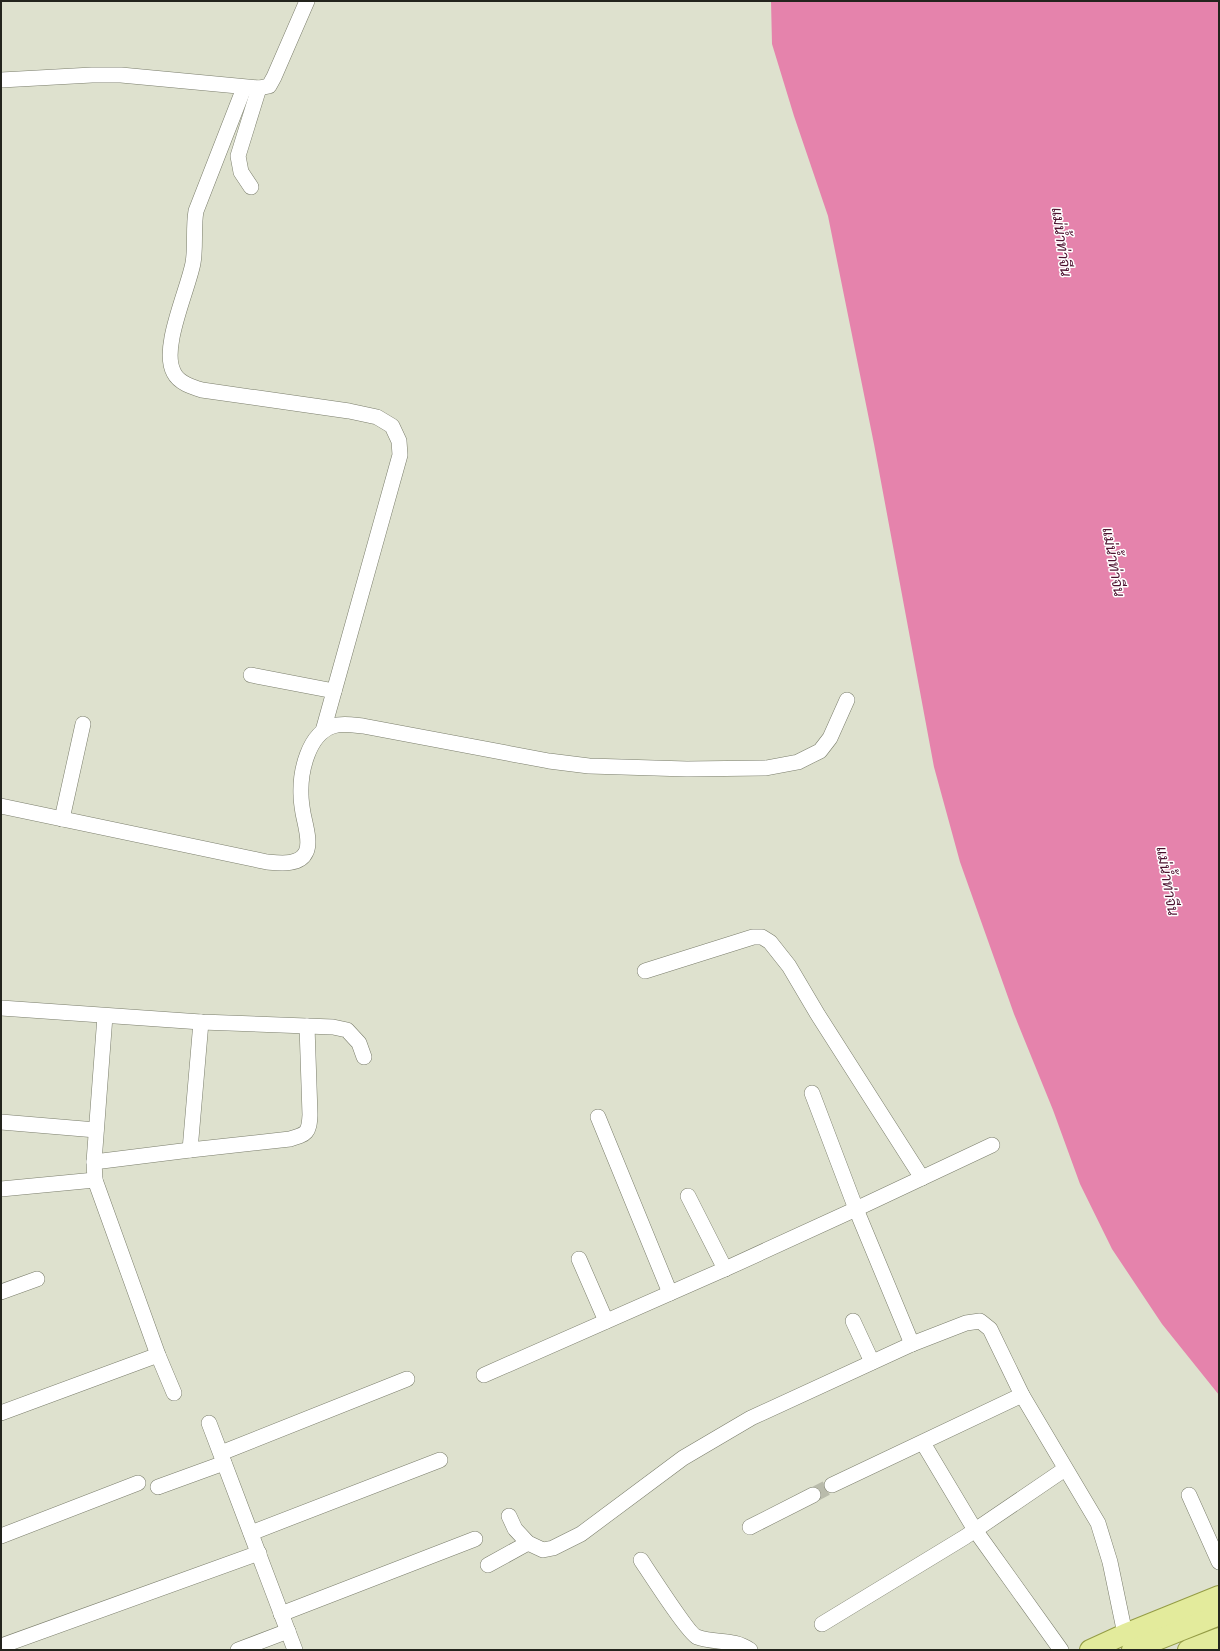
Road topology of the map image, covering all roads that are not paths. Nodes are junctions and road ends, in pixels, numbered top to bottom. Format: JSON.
{"nodes":[{"id":1,"x":307,"y":1,"type":"edge"},
{"id":2,"x":1,"y":80,"type":"edge"},
{"id":3,"x":244,"y":88,"type":"junction"},
{"id":4,"x":259,"y":88,"type":"junction"},
{"id":5,"x":251,"y":187,"type":"dead end"},
{"id":6,"x":251,"y":675,"type":"dead end"},
{"id":7,"x":334,"y":691,"type":"junction"},
{"id":8,"x":847,"y":700,"type":"dead end"},
{"id":9,"x":83,"y":724,"type":"dead end"},
{"id":10,"x":323,"y":731,"type":"junction"},
{"id":11,"x":1,"y":806,"type":"edge"},
{"id":12,"x":62,"y":818,"type":"junction"},
{"id":13,"x":645,"y":971,"type":"dead end"},
{"id":14,"x":1,"y":1008,"type":"edge"},
{"id":15,"x":104,"y":1016,"type":"junction"},
{"id":16,"x":201,"y":1022,"type":"junction"},
{"id":17,"x":307,"y":1026,"type":"junction"},
{"id":18,"x":364,"y":1057,"type":"dead end"},
{"id":19,"x":812,"y":1093,"type":"dead end"},
{"id":20,"x":598,"y":1117,"type":"dead end"},
{"id":21,"x":1,"y":1122,"type":"edge"},
{"id":22,"x":96,"y":1130,"type":"junction"},
{"id":23,"x":992,"y":1144,"type":"dead end"},
{"id":24,"x":190,"y":1150,"type":"junction"},
{"id":25,"x":94,"y":1162,"type":"junction"},
{"id":26,"x":922,"y":1178,"type":"junction"},
{"id":27,"x":95,"y":1180,"type":"junction"},
{"id":28,"x":1,"y":1189,"type":"edge"},
{"id":29,"x":688,"y":1196,"type":"dead end"},
{"id":30,"x":856,"y":1209,"type":"junction"},
{"id":31,"x":579,"y":1259,"type":"dead end"},
{"id":32,"x":725,"y":1269,"type":"junction"},
{"id":33,"x":37,"y":1279,"type":"dead end"},
{"id":34,"x":1,"y":1292,"type":"edge"},
{"id":35,"x":670,"y":1293,"type":"junction"},
{"id":36,"x":606,"y":1321,"type":"junction"},
{"id":37,"x":853,"y":1321,"type":"dead end"},
{"id":38,"x":912,"y":1344,"type":"junction"},
{"id":39,"x":158,"y":1355,"type":"junction"},
{"id":40,"x":872,"y":1362,"type":"junction"},
{"id":41,"x":484,"y":1375,"type":"dead end"},
{"id":42,"x":407,"y":1379,"type":"dead end"},
{"id":43,"x":174,"y":1393,"type":"dead end"},
{"id":44,"x":1022,"y":1395,"type":"junction"},
{"id":45,"x":1,"y":1413,"type":"edge"},
{"id":46,"x":209,"y":1423,"type":"dead end"},
{"id":47,"x":923,"y":1443,"type":"junction"},
{"id":48,"x":223,"y":1458,"type":"junction"},
{"id":49,"x":440,"y":1460,"type":"dead end"},
{"id":50,"x":1065,"y":1469,"type":"junction"},
{"id":51,"x":138,"y":1483,"type":"dead end"},
{"id":52,"x":832,"y":1485,"type":"tunnel mouth"},
{"id":53,"x":158,"y":1487,"type":"dead end"},
{"id":54,"x":813,"y":1495,"type":"tunnel mouth"},
{"id":55,"x":1189,"y":1495,"type":"dead end"},
{"id":56,"x":509,"y":1516,"type":"dead end"},
{"id":57,"x":750,"y":1527,"type":"dead end"},
{"id":58,"x":975,"y":1530,"type":"junction"},
{"id":59,"x":251,"y":1533,"type":"junction"},
{"id":60,"x":1,"y":1536,"type":"edge"},
{"id":61,"x":475,"y":1539,"type":"dead end"},
{"id":62,"x":528,"y":1543,"type":"junction"},
{"id":63,"x":259,"y":1553,"type":"junction"},
{"id":64,"x":641,"y":1560,"type":"dead end"},
{"id":65,"x":1219,"y":1562,"type":"edge"},
{"id":66,"x":488,"y":1565,"type":"dead end"},
{"id":67,"x":1219,"y":1596,"type":"edge"},
{"id":68,"x":281,"y":1614,"type":"junction"},
{"id":69,"x":1219,"y":1615,"type":"edge"},
{"id":70,"x":822,"y":1624,"type":"dead end"},
{"id":71,"x":288,"y":1631,"type":"junction"},
{"id":72,"x":1219,"y":1638,"type":"edge"},
{"id":73,"x":1128,"y":1642,"type":"edge"},
{"id":74,"x":1,"y":1646,"type":"edge"},
{"id":75,"x":238,"y":1650,"type":"edge"},
{"id":76,"x":295,"y":1650,"type":"edge"},
{"id":77,"x":750,"y":1650,"type":"edge"},
{"id":78,"x":1061,"y":1650,"type":"edge"},
{"id":79,"x":1090,"y":1650,"type":"edge"},
{"id":80,"x":1188,"y":1650,"type":"edge"}],
"edges":[{"from":1,"to":4,"type":"street"},
{"from":2,"to":3,"type":"street"},
{"from":3,"to":4,"type":"street"},
{"from":3,"to":7,"type":"street"},
{"from":4,"to":5,"type":"street"},
{"from":6,"to":7,"type":"street"},
{"from":7,"to":10,"type":"street"},
{"from":8,"to":10,"type":"street"},
{"from":9,"to":12,"type":"street"},
{"from":10,"to":12,"type":"street"},
{"from":11,"to":12,"type":"street"},
{"from":13,"to":26,"type":"street"},
{"from":14,"to":15,"type":"street"},
{"from":15,"to":16,"type":"street"},
{"from":15,"to":22,"type":"street"},
{"from":16,"to":17,"type":"street"},
{"from":16,"to":24,"type":"street"},
{"from":17,"to":18,"type":"street"},
{"from":17,"to":24,"type":"street"},
{"from":19,"to":30,"type":"street"},
{"from":20,"to":35,"type":"street"},
{"from":21,"to":22,"type":"street"},
{"from":22,"to":25,"type":"street"},
{"from":23,"to":26,"type":"street"},
{"from":24,"to":25,"type":"street"},
{"from":25,"to":27,"type":"street"},
{"from":26,"to":30,"type":"street"},
{"from":27,"to":28,"type":"street"},
{"from":27,"to":39,"type":"street"},
{"from":29,"to":32,"type":"street"},
{"from":30,"to":32,"type":"street"},
{"from":30,"to":38,"type":"street"},
{"from":31,"to":36,"type":"street"},
{"from":32,"to":35,"type":"street"},
{"from":33,"to":34,"type":"street"},
{"from":35,"to":36,"type":"street"},
{"from":36,"to":41,"type":"street"},
{"from":37,"to":40,"type":"street"},
{"from":38,"to":40,"type":"street"},
{"from":38,"to":44,"type":"street"},
{"from":39,"to":43,"type":"street"},
{"from":39,"to":45,"type":"street"},
{"from":40,"to":62,"type":"street"},
{"from":42,"to":48,"type":"street"},
{"from":44,"to":47,"type":"street"},
{"from":44,"to":50,"type":"street"},
{"from":46,"to":48,"type":"street"},
{"from":47,"to":52,"type":"street"},
{"from":47,"to":58,"type":"street"},
{"from":48,"to":53,"type":"street"},
{"from":48,"to":59,"type":"street"},
{"from":49,"to":59,"type":"street"},
{"from":50,"to":58,"type":"street"},
{"from":50,"to":73,"type":"street"},
{"from":51,"to":60,"type":"street"},
{"from":54,"to":57,"type":"street"},
{"from":55,"to":65,"type":"street"},
{"from":56,"to":62,"type":"street"},
{"from":58,"to":70,"type":"street"},
{"from":58,"to":78,"type":"street"},
{"from":59,"to":63,"type":"street"},
{"from":61,"to":68,"type":"street"},
{"from":62,"to":66,"type":"street"},
{"from":63,"to":68,"type":"street"},
{"from":63,"to":74,"type":"street"},
{"from":64,"to":77,"type":"street"},
{"from":67,"to":73,"type":"main road"},
{"from":68,"to":71,"type":"street"},
{"from":69,"to":73,"type":"main road"},
{"from":71,"to":75,"type":"street"},
{"from":71,"to":76,"type":"street"},
{"from":72,"to":80,"type":"main road"},
{"from":73,"to":79,"type":"main road"}]}
